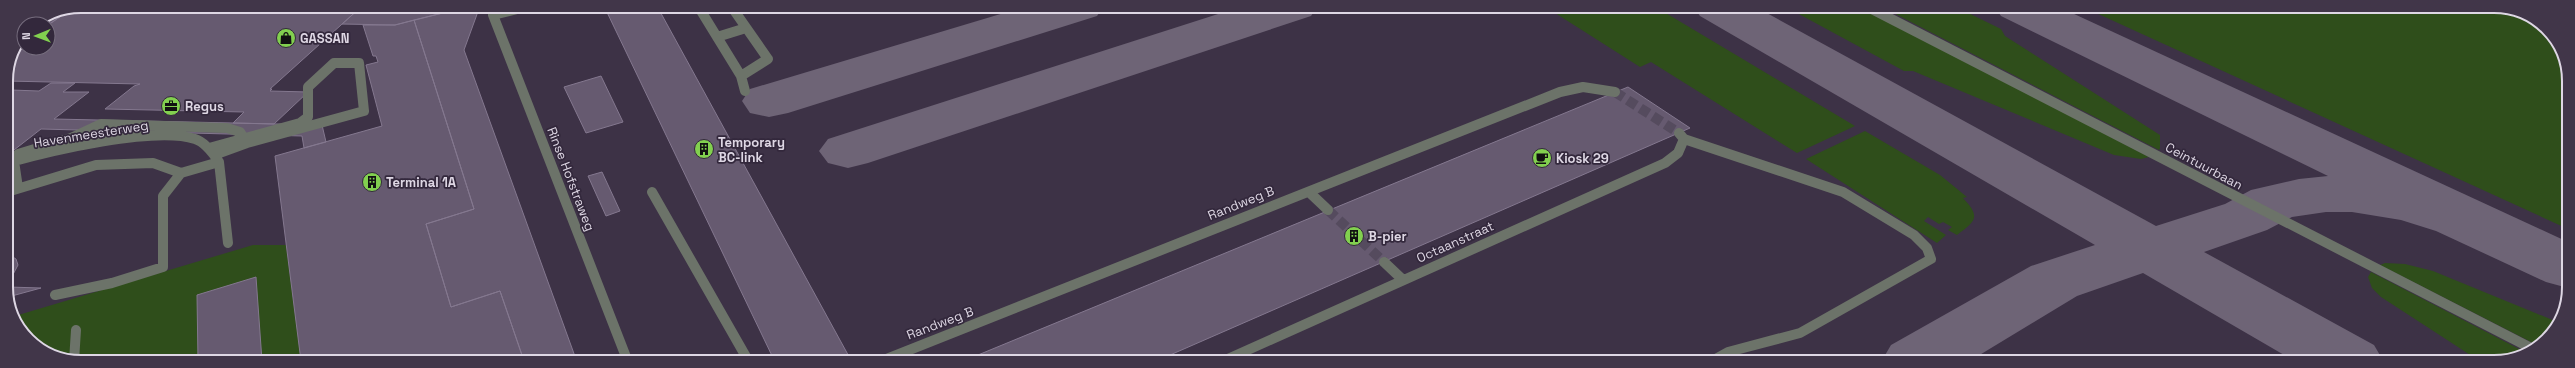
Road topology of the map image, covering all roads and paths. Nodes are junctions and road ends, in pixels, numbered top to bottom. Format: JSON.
{"nodes":[{"id":1,"x":494,"y":13,"type":"edge"},
{"id":2,"x":702,"y":13,"type":"edge"},
{"id":3,"x":736,"y":13,"type":"edge"},
{"id":4,"x":1880,"y":13,"type":"edge"},
{"id":5,"x":746,"y":28,"type":"junction"},
{"id":6,"x":717,"y":37,"type":"junction"},
{"id":7,"x":741,"y":76,"type":"junction"},
{"id":8,"x":745,"y":92,"type":"dead end"},
{"id":9,"x":1616,"y":92,"type":"tunnel mouth"},
{"id":10,"x":246,"y":141,"type":"junction"},
{"id":11,"x":214,"y":155,"type":"junction"},
{"id":12,"x":13,"y":160,"type":"edge"},
{"id":13,"x":13,"y":160,"type":"edge"},
{"id":14,"x":13,"y":173,"type":"edge"},
{"id":15,"x":181,"y":173,"type":"junction"},
{"id":16,"x":18,"y":188,"type":"junction"},
{"id":17,"x":13,"y":190,"type":"edge"},
{"id":18,"x":652,"y":192,"type":"dead end"},
{"id":19,"x":1309,"y":192,"type":"junction"},
{"id":20,"x":1328,"y":210,"type":"tunnel mouth"},
{"id":21,"x":228,"y":243,"type":"dead end"},
{"id":22,"x":1384,"y":262,"type":"tunnel mouth"},
{"id":23,"x":1403,"y":280,"type":"junction"},
{"id":24,"x":55,"y":295,"type":"dead end"},
{"id":25,"x":76,"y":330,"type":"dead end"},
{"id":26,"x":2528,"y":346,"type":"edge"},
{"id":27,"x":74,"y":354,"type":"edge"},
{"id":28,"x":625,"y":355,"type":"edge"},
{"id":29,"x":745,"y":355,"type":"edge"},
{"id":30,"x":897,"y":355,"type":"edge"},
{"id":31,"x":1237,"y":355,"type":"edge"},
{"id":32,"x":1723,"y":355,"type":"edge"}],
"edges":[{"from":1,"to":28,"type":"street","name":"Rinse Hofstraweg"},
{"from":2,"to":6,"type":"street"},
{"from":3,"to":5,"type":"street"},
{"from":4,"to":26,"type":"street","name":"Ceintuurbaan"},
{"from":5,"to":6,"type":"street"},
{"from":5,"to":7,"type":"street"},
{"from":6,"to":7,"type":"street"},
{"from":7,"to":8,"type":"street"},
{"from":9,"to":19,"type":"street","name":"Randweg B"},
{"from":10,"to":10,"type":"street"},
{"from":10,"to":11,"type":"street"},
{"from":10,"to":12,"type":"street"},
{"from":11,"to":13,"type":"street","name":"Havenmeesterweg"},
{"from":11,"to":15,"type":"street"},
{"from":11,"to":21,"type":"street"},
{"from":14,"to":16,"type":"street"},
{"from":15,"to":16,"type":"street"},
{"from":15,"to":24,"type":"street"},
{"from":16,"to":17,"type":"street"},
{"from":18,"to":29,"type":"street"},
{"from":19,"to":20,"type":"street"},
{"from":19,"to":30,"type":"street","name":"Randweg B"},
{"from":22,"to":23,"type":"street"},
{"from":23,"to":31,"type":"street","name":"Octaanstraat"},
{"from":23,"to":32,"type":"street","name":"Octaanstraat"},
{"from":25,"to":27,"type":"street"}]}
